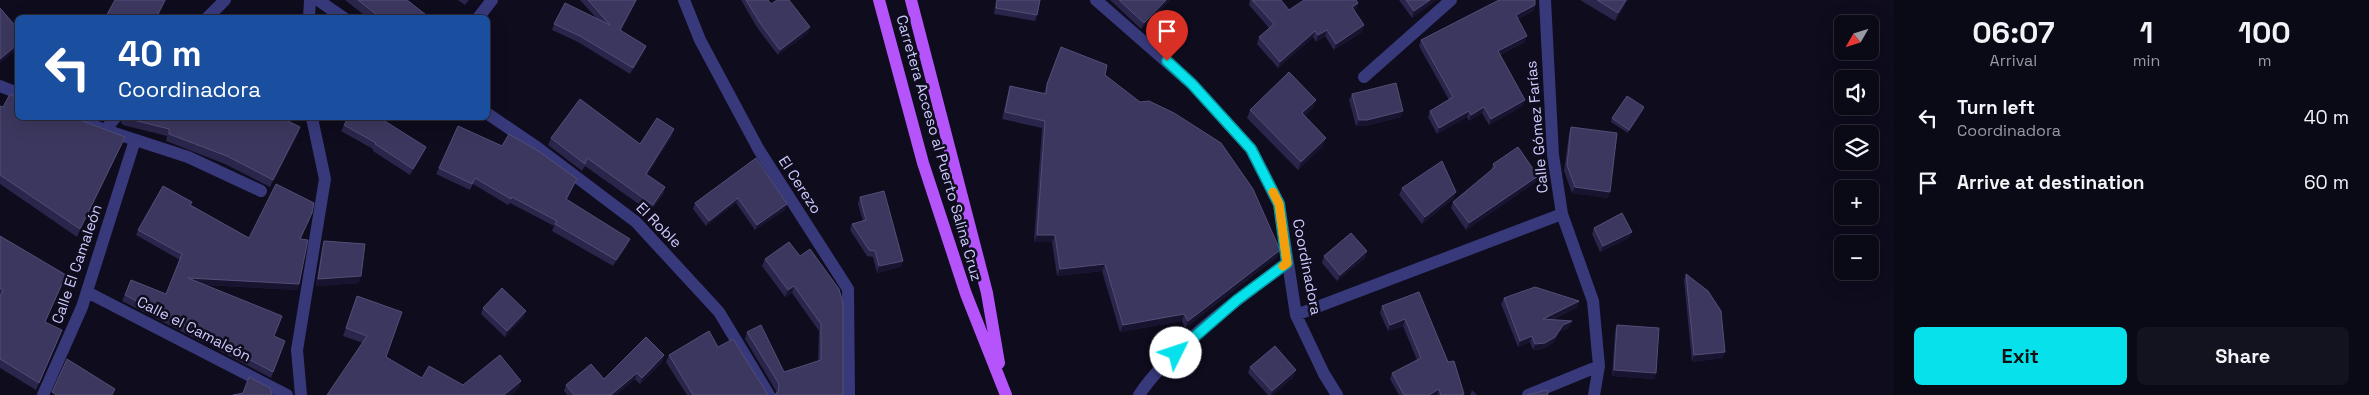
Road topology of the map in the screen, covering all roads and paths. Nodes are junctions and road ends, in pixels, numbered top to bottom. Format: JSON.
{"nodes":[{"id":1,"x":225,"y":0,"type":"edge"},
{"id":2,"x":310,"y":0,"type":"edge"},
{"id":3,"x":318,"y":0,"type":"edge"},
{"id":4,"x":492,"y":0,"type":"edge"},
{"id":5,"x":684,"y":0,"type":"edge"},
{"id":6,"x":879,"y":0,"type":"edge"},
{"id":7,"x":911,"y":0,"type":"edge"},
{"id":8,"x":1096,"y":0,"type":"edge"},
{"id":9,"x":1452,"y":0,"type":"edge"},
{"id":10,"x":1545,"y":0,"type":"edge"},
{"id":11,"x":210,"y":15,"type":"edge"},
{"id":12,"x":309,"y":15,"type":"edge"},
{"id":13,"x":340,"y":15,"type":"edge"},
{"id":14,"x":480,"y":15,"type":"edge"},
{"id":15,"x":1364,"y":77,"type":"dead end"},
{"id":16,"x":0,"y":86,"type":"edge"},
{"id":17,"x":15,"y":93,"type":"edge"},
{"id":18,"x":490,"y":115,"type":"edge"},
{"id":19,"x":80,"y":120,"type":"edge"},
{"id":20,"x":113,"y":120,"type":"edge"},
{"id":21,"x":312,"y":120,"type":"edge"},
{"id":22,"x":105,"y":130,"type":"junction"},
{"id":23,"x":135,"y":140,"type":"junction"},
{"id":24,"x":261,"y":191,"type":"dead end"},
{"id":25,"x":1562,"y":214,"type":"junction"},
{"id":26,"x":1287,"y":263,"type":"junction"},
{"id":27,"x":86,"y":292,"type":"junction"},
{"id":28,"x":1296,"y":315,"type":"junction"},
{"id":29,"x":1599,"y":366,"type":"junction"},
{"id":30,"x":1005,"y":391,"type":"edge"},
{"id":31,"x":43,"y":395,"type":"edge"},
{"id":32,"x":287,"y":395,"type":"edge"},
{"id":33,"x":301,"y":395,"type":"edge"},
{"id":34,"x":769,"y":395,"type":"edge"},
{"id":35,"x":849,"y":395,"type":"edge"},
{"id":36,"x":1139,"y":395,"type":"edge"},
{"id":37,"x":1338,"y":395,"type":"edge"},
{"id":38,"x":1528,"y":395,"type":"edge"},
{"id":39,"x":1594,"y":395,"type":"edge"}],
"edges":[{"from":1,"to":11,"type":"street"},
{"from":2,"to":12,"type":"street"},
{"from":3,"to":13,"type":"street"},
{"from":4,"to":14,"type":"street"},
{"from":5,"to":35,"type":"street","name":"El Cerezo"},
{"from":6,"to":30,"type":"main road","name":"Carretera Acceso al Puerto Salina Cruz"},
{"from":7,"to":30,"type":"main road","name":"Carretera Acceso al Puerto Salina Cruz"},
{"from":8,"to":26,"type":"street","name":"Coordinadora"},
{"from":9,"to":15,"type":"street"},
{"from":10,"to":25,"type":"street","name":"Calle Gómez Farías"},
{"from":16,"to":17,"type":"street"},
{"from":18,"to":34,"type":"street","name":"El Roble"},
{"from":19,"to":22,"type":"street"},
{"from":20,"to":22,"type":"street"},
{"from":21,"to":33,"type":"street"},
{"from":22,"to":23,"type":"street"},
{"from":23,"to":24,"type":"street"},
{"from":23,"to":27,"type":"street","name":"Calle El Camaleón"},
{"from":25,"to":28,"type":"street"},
{"from":25,"to":29,"type":"street","name":"Calle Gómez Farías"},
{"from":26,"to":28,"type":"street","name":"Coordinadora"},
{"from":26,"to":36,"type":"street"},
{"from":27,"to":31,"type":"street","name":"Calle El Camaleón"},
{"from":27,"to":32,"type":"street","name":"Calle el Camaleón"},
{"from":28,"to":37,"type":"street","name":"Coordinadora"},
{"from":29,"to":38,"type":"street"},
{"from":29,"to":39,"type":"street","name":"Calle Gómez Farías"}]}
